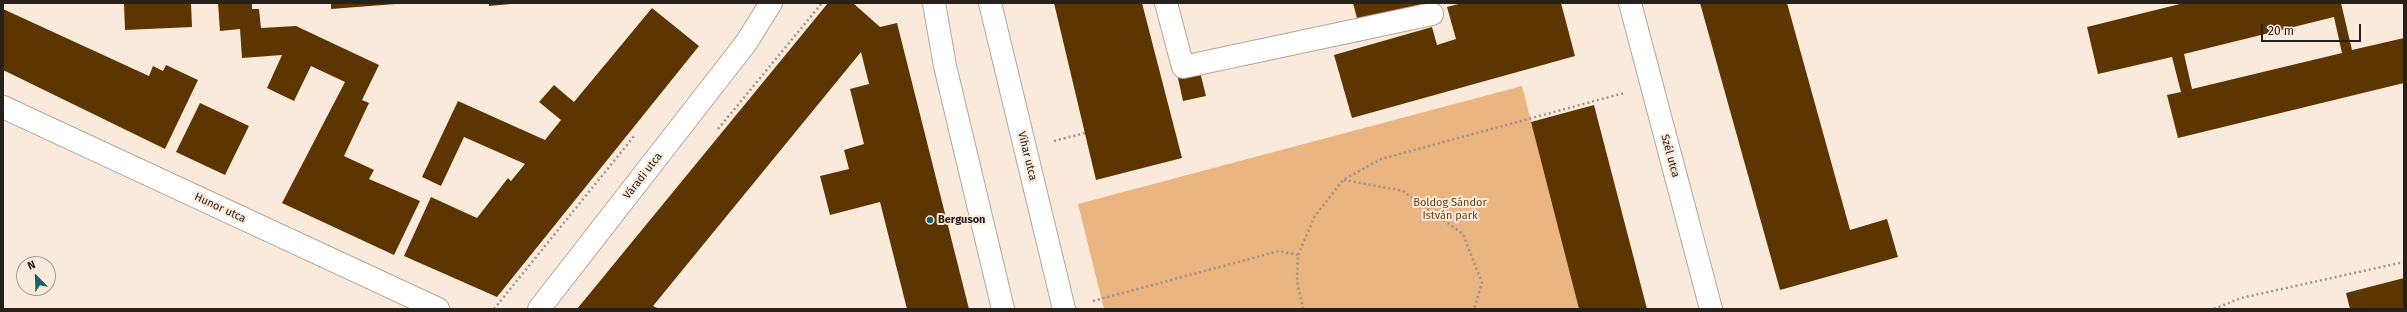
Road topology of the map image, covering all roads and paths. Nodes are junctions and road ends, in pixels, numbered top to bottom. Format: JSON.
{"nodes":[{"id":1,"x":771,"y":3,"type":"edge"},
{"id":2,"x":786,"y":3,"type":"edge"},
{"id":3,"x":934,"y":3,"type":"edge"},
{"id":4,"x":990,"y":3,"type":"edge"},
{"id":5,"x":1166,"y":3,"type":"edge"},
{"id":6,"x":1630,"y":3,"type":"edge"},
{"id":7,"x":1432,"y":14,"type":"dead end"},
{"id":8,"x":746,"y":43,"type":"junction"},
{"id":9,"x":1651,"y":85,"type":"junction"},
{"id":10,"x":3,"y":107,"type":"edge"},
{"id":11,"x":638,"y":131,"type":"dead end"},
{"id":12,"x":1085,"y":133,"type":"dead end"},
{"id":13,"x":1054,"y":141,"type":"dead end"},
{"id":14,"x":1343,"y":180,"type":"junction"},
{"id":15,"x":1298,"y":255,"type":"junction"},
{"id":16,"x":2404,"y":262,"type":"edge"},
{"id":17,"x":1093,"y":301,"type":"dead end"},
{"id":18,"x":438,"y":309,"type":"edge"},
{"id":19,"x":494,"y":309,"type":"edge"},
{"id":20,"x":540,"y":309,"type":"edge"},
{"id":21,"x":1003,"y":309,"type":"edge"},
{"id":22,"x":1064,"y":309,"type":"edge"},
{"id":23,"x":1303,"y":309,"type":"edge"},
{"id":24,"x":1474,"y":309,"type":"edge"},
{"id":25,"x":1711,"y":309,"type":"edge"},
{"id":26,"x":2214,"y":309,"type":"edge"}],
"edges":[{"from":1,"to":8,"type":"street","name":"Váradi utca"},
{"from":2,"to":8,"type":"street","name":"Váradi utca"},
{"from":3,"to":21,"type":"street"},
{"from":4,"to":22,"type":"street","name":"Vihar utca"},
{"from":5,"to":7,"type":"street"},
{"from":6,"to":9,"type":"street","name":"Szél utca"},
{"from":8,"to":20,"type":"street","name":"Váradi utca"},
{"from":9,"to":14,"type":"path"},
{"from":9,"to":25,"type":"street","name":"Szél utca"},
{"from":10,"to":18,"type":"street","name":"Hunor utca"},
{"from":11,"to":19,"type":"path"},
{"from":12,"to":13,"type":"path"},
{"from":14,"to":15,"type":"path"},
{"from":14,"to":24,"type":"path"},
{"from":15,"to":17,"type":"path"},
{"from":15,"to":23,"type":"path"},
{"from":16,"to":26,"type":"path"}]}
